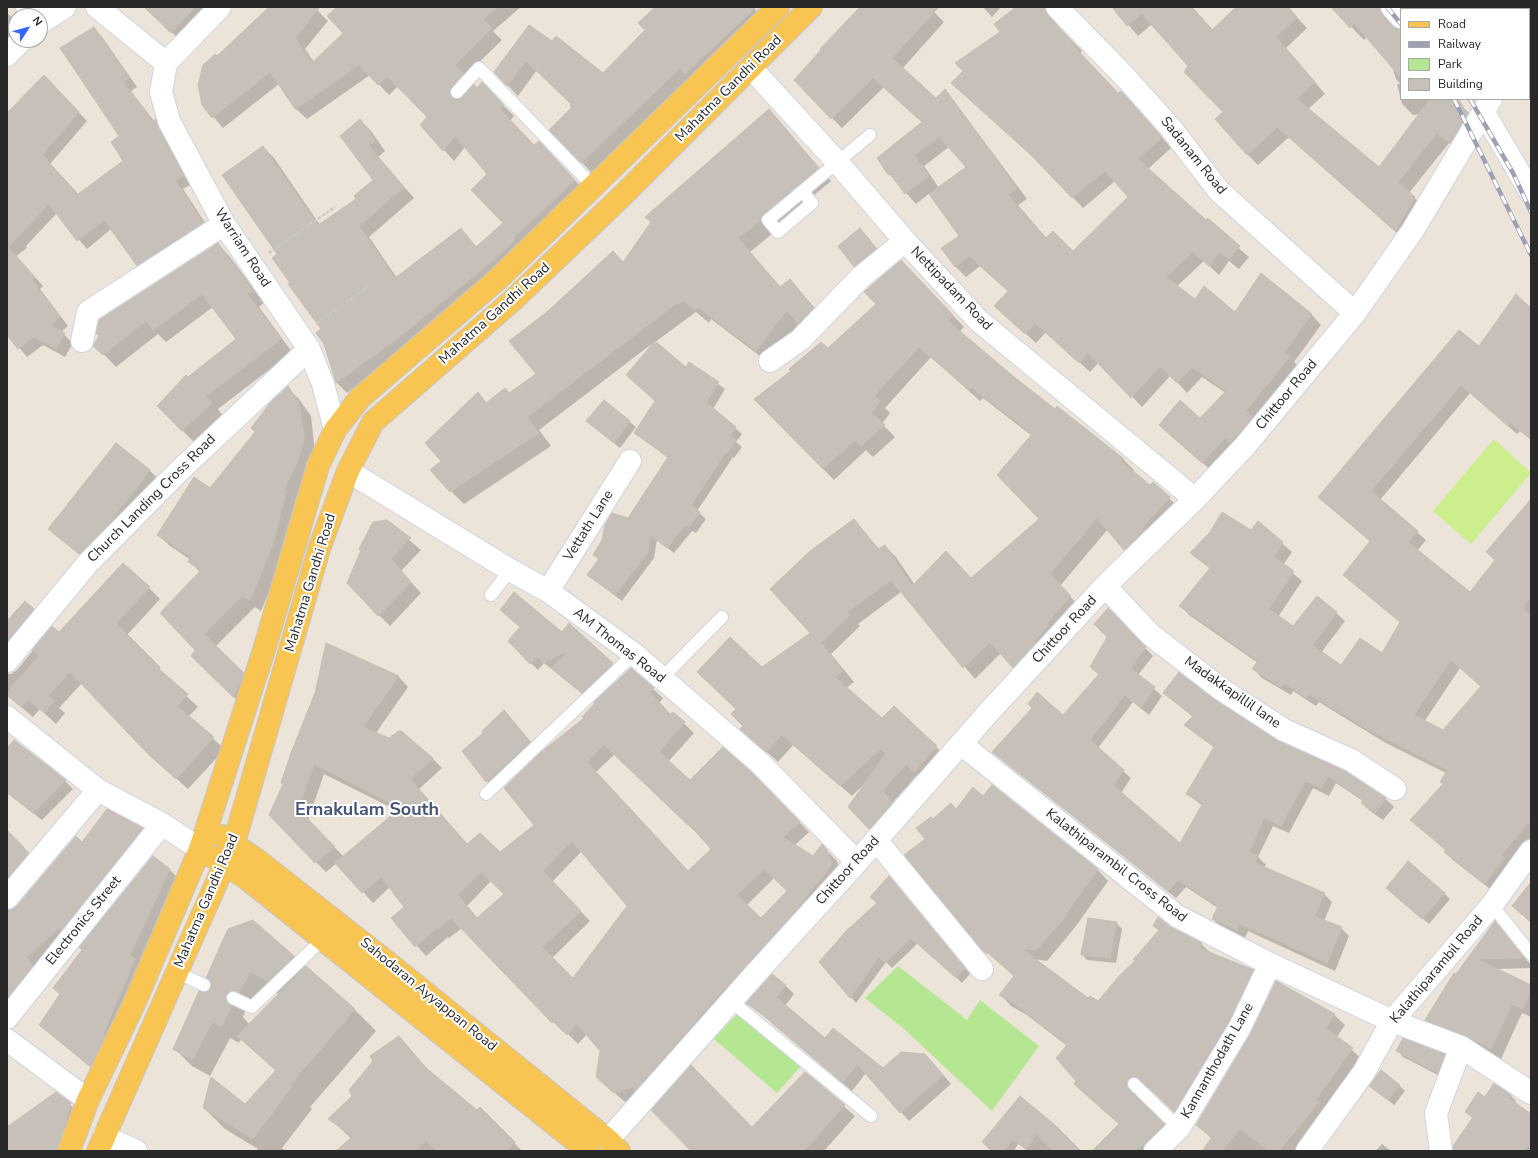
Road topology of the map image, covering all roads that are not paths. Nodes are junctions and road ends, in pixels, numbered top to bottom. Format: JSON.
{"nodes":[{"id":1,"x":64,"y":7,"type":"edge"},
{"id":2,"x":97,"y":7,"type":"edge"},
{"id":3,"x":220,"y":7,"type":"edge"},
{"id":4,"x":811,"y":7,"type":"edge"},
{"id":5,"x":1057,"y":7,"type":"edge"},
{"id":6,"x":1392,"y":7,"type":"edge"},
{"id":7,"x":768,"y":11,"type":"edge"},
{"id":8,"x":48,"y":13,"type":"edge"},
{"id":9,"x":1400,"y":16,"type":"edge"},
{"id":10,"x":14,"y":48,"type":"edge"},
{"id":11,"x":734,"y":50,"type":"junction"},
{"id":12,"x":7,"y":56,"type":"edge"},
{"id":13,"x":166,"y":63,"type":"junction"},
{"id":14,"x":751,"y":68,"type":"junction"},
{"id":15,"x":457,"y":92,"type":"dead end"},
{"id":16,"x":1482,"y":103,"type":"edge"},
{"id":17,"x":870,"y":135,"type":"dead end"},
{"id":18,"x":838,"y":163,"type":"junction"},
{"id":19,"x":593,"y":186,"type":"junction"},
{"id":20,"x":803,"y":192,"type":"dead end"},
{"id":21,"x":1531,"y":193,"type":"edge"},
{"id":22,"x":224,"y":224,"type":"junction"},
{"id":23,"x":905,"y":242,"type":"junction"},
{"id":24,"x":1355,"y":313,"type":"junction"},
{"id":25,"x":82,"y":341,"type":"dead end"},
{"id":26,"x":305,"y":342,"type":"junction"},
{"id":27,"x":770,"y":361,"type":"dead end"},
{"id":28,"x":335,"y":430,"type":"junction"},
{"id":29,"x":630,"y":461,"type":"dead end"},
{"id":30,"x":348,"y":471,"type":"junction"},
{"id":31,"x":1195,"y":499,"type":"junction"},
{"id":32,"x":510,"y":570,"type":"junction"},
{"id":33,"x":1105,"y":586,"type":"junction"},
{"id":34,"x":548,"y":590,"type":"junction"},
{"id":35,"x":491,"y":594,"type":"dead end"},
{"id":36,"x":722,"y":617,"type":"dead end"},
{"id":37,"x":634,"y":654,"type":"junction"},
{"id":38,"x":7,"y":661,"type":"edge"},
{"id":39,"x":661,"y":679,"type":"junction"},
{"id":40,"x":7,"y":717,"type":"edge"},
{"id":41,"x":960,"y":744,"type":"junction"},
{"id":42,"x":98,"y":790,"type":"junction"},
{"id":43,"x":1395,"y":790,"type":"dead end"},
{"id":44,"x":486,"y":794,"type":"dead end"},
{"id":45,"x":162,"y":824,"type":"junction"},
{"id":46,"x":207,"y":827,"type":"junction"},
{"id":47,"x":876,"y":840,"type":"junction"},
{"id":48,"x":234,"y":843,"type":"junction"},
{"id":49,"x":200,"y":849,"type":"junction"},
{"id":50,"x":1531,"y":852,"type":"edge"},
{"id":51,"x":857,"y":862,"type":"junction"},
{"id":52,"x":225,"y":865,"type":"junction"},
{"id":53,"x":7,"y":898,"type":"edge"},
{"id":54,"x":1492,"y":905,"type":"junction"},
{"id":55,"x":323,"y":939,"type":"junction"},
{"id":56,"x":1531,"y":954,"type":"edge"},
{"id":57,"x":1270,"y":964,"type":"junction"},
{"id":58,"x":982,"y":969,"type":"dead end"},
{"id":59,"x":176,"y":972,"type":"junction"},
{"id":60,"x":204,"y":985,"type":"dead end"},
{"id":61,"x":232,"y":998,"type":"dead end"},
{"id":62,"x":731,"y":1001,"type":"junction"},
{"id":63,"x":7,"y":1018,"type":"edge"},
{"id":64,"x":1392,"y":1021,"type":"junction"},
{"id":65,"x":7,"y":1040,"type":"edge"},
{"id":66,"x":1461,"y":1047,"type":"junction"},
{"id":67,"x":1134,"y":1084,"type":"dead end"},
{"id":68,"x":1531,"y":1093,"type":"edge"},
{"id":69,"x":88,"y":1100,"type":"junction"},
{"id":70,"x":871,"y":1116,"type":"dead end"},
{"id":71,"x":1179,"y":1128,"type":"junction"},
{"id":72,"x":101,"y":1143,"type":"edge"},
{"id":73,"x":614,"y":1146,"type":"edge"},
{"id":74,"x":69,"y":1151,"type":"edge"},
{"id":75,"x":136,"y":1151,"type":"edge"},
{"id":76,"x":588,"y":1151,"type":"edge"},
{"id":77,"x":1155,"y":1151,"type":"edge"},
{"id":78,"x":1307,"y":1151,"type":"edge"},
{"id":79,"x":1441,"y":1151,"type":"edge"}],
"edges":[{"from":1,"to":8,"type":"street"},
{"from":2,"to":13,"type":"street"},
{"from":3,"to":13,"type":"street"},
{"from":4,"to":14,"type":"main road","name":"Mahatma Gandhi Road"},
{"from":5,"to":24,"type":"street","name":"Sadanam Road"},
{"from":6,"to":9,"type":"street"},
{"from":7,"to":11,"type":"main road","name":"Mahatma Gandhi Road"},
{"from":10,"to":12,"type":"street"},
{"from":11,"to":14,"type":"main road"},
{"from":11,"to":19,"type":"main road","name":"Mahatma Gandhi Road"},
{"from":13,"to":22,"type":"street","name":"Warriam Road"},
{"from":14,"to":18,"type":"street","name":"Nettipadam Road"},
{"from":14,"to":30,"type":"main road","name":"Mahatma Gandhi Road"},
{"from":15,"to":19,"type":"lane"},
{"from":16,"to":21,"type":"street"},
{"from":16,"to":24,"type":"street","name":"Chittoor Road"},
{"from":17,"to":18,"type":"lane"},
{"from":18,"to":20,"type":"lane"},
{"from":18,"to":23,"type":"street","name":"Nettipadam Road"},
{"from":19,"to":28,"type":"main road","name":"Mahatma Gandhi Road"},
{"from":22,"to":25,"type":"street"},
{"from":22,"to":26,"type":"street","name":"Warriam Road"},
{"from":23,"to":27,"type":"street"},
{"from":23,"to":31,"type":"street","name":"Nettipadam Road"},
{"from":24,"to":31,"type":"street","name":"Chittoor Road"},
{"from":26,"to":28,"type":"street","name":"Warriam Road"},
{"from":26,"to":38,"type":"street","name":"Church Landing Cross Road"},
{"from":28,"to":46,"type":"main road","name":"Mahatma Gandhi Road"},
{"from":29,"to":34,"type":"street","name":"Vettath Lane"},
{"from":30,"to":32,"type":"street","name":"AM Thomas Road"},
{"from":30,"to":48,"type":"main road","name":"Mahatma Gandhi Road"},
{"from":31,"to":33,"type":"street","name":"Chittoor Road"},
{"from":32,"to":34,"type":"street","name":"AM Thomas Road"},
{"from":32,"to":35,"type":"lane"},
{"from":33,"to":41,"type":"street","name":"Chittoor Road"},
{"from":33,"to":43,"type":"street","name":"Madakkapillil lane"},
{"from":34,"to":37,"type":"street","name":"AM Thomas Road"},
{"from":36,"to":39,"type":"lane"},
{"from":37,"to":39,"type":"street","name":"AM Thomas Road"},
{"from":37,"to":44,"type":"lane"},
{"from":39,"to":51,"type":"street","name":"AM Thomas Road"},
{"from":40,"to":42,"type":"street"},
{"from":41,"to":47,"type":"street","name":"Chittoor Road"},
{"from":41,"to":57,"type":"street","name":"Kalathiparambil Cross Road"},
{"from":42,"to":45,"type":"street"},
{"from":42,"to":53,"type":"street"},
{"from":45,"to":49,"type":"street"},
{"from":45,"to":63,"type":"street","name":"Electronics Street"},
{"from":46,"to":48,"type":"main road","name":"Sahodaran Ayyappan Road"},
{"from":46,"to":49,"type":"main road","name":"Mahatma Gandhi Road"},
{"from":47,"to":51,"type":"street","name":"Chittoor Road"},
{"from":47,"to":58,"type":"street"},
{"from":48,"to":52,"type":"main road","name":"Mahatma Gandhi Road"},
{"from":48,"to":73,"type":"main road","name":"Sahodaran Ayyappan Road"},
{"from":49,"to":52,"type":"main road","name":"Sahodaran Ayyappan Road"},
{"from":49,"to":69,"type":"main road","name":"Mahatma Gandhi Road"},
{"from":50,"to":54,"type":"street","name":"Kalathiparambil Road"},
{"from":51,"to":62,"type":"street","name":"Chittoor Road"},
{"from":52,"to":55,"type":"main road","name":"Sahodaran Ayyappan Road"},
{"from":52,"to":59,"type":"main road","name":"Mahatma Gandhi Road"},
{"from":54,"to":56,"type":"lane"},
{"from":54,"to":64,"type":"street","name":"Kalathiparambil Road"},
{"from":55,"to":61,"type":"lane"},
{"from":55,"to":76,"type":"main road","name":"Sahodaran Ayyappan Road"},
{"from":57,"to":64,"type":"street","name":"Kalathiparambil Cross Road"},
{"from":57,"to":71,"type":"street","name":"Kannanthodath Lane"},
{"from":59,"to":60,"type":"lane"},
{"from":59,"to":72,"type":"main road","name":"Mahatma Gandhi Road"},
{"from":62,"to":70,"type":"lane"},
{"from":62,"to":73,"type":"street","name":"Chittoor Road"},
{"from":64,"to":66,"type":"street","name":"Kalathiparambil Cross Road"},
{"from":64,"to":78,"type":"street","name":"Kalathiparambil Road"},
{"from":65,"to":69,"type":"street"},
{"from":66,"to":68,"type":"street","name":"Kalathiparambil Cross Road"},
{"from":66,"to":79,"type":"street"},
{"from":67,"to":71,"type":"lane"},
{"from":69,"to":74,"type":"main road","name":"Mahatma Gandhi Road"},
{"from":71,"to":77,"type":"street","name":"Kannanthodath Lane"},
{"from":72,"to":75,"type":"street"}]}
